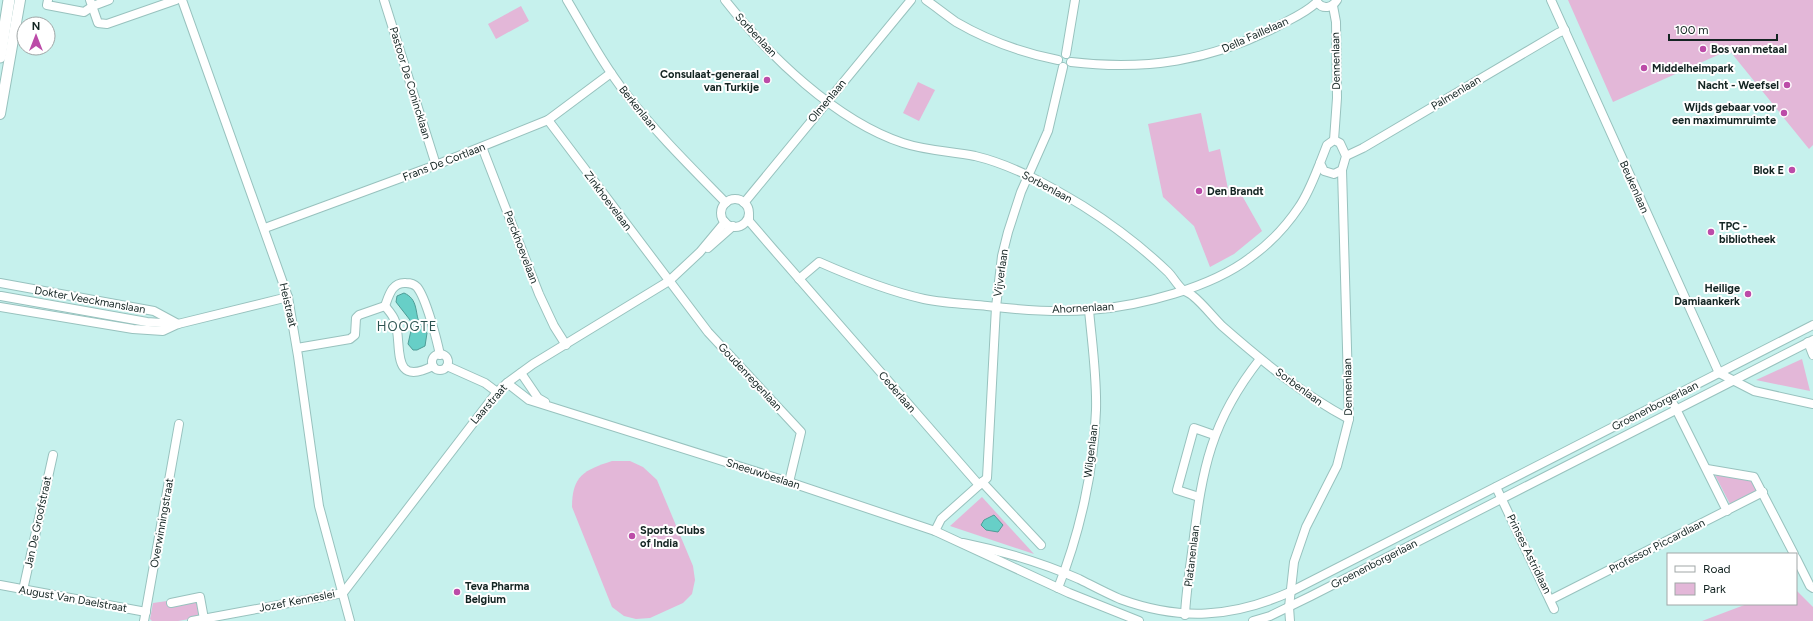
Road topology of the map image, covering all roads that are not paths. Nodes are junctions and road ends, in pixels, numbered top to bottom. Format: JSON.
{"nodes":[{"id":1,"x":2,"y":0,"type":"edge"},
{"id":2,"x":9,"y":0,"type":"edge"},
{"id":3,"x":20,"y":0,"type":"edge"},
{"id":4,"x":48,"y":0,"type":"edge"},
{"id":5,"x":110,"y":0,"type":"edge"},
{"id":6,"x":176,"y":0,"type":"edge"},
{"id":7,"x":182,"y":0,"type":"edge"},
{"id":8,"x":384,"y":0,"type":"edge"},
{"id":9,"x":567,"y":0,"type":"edge"},
{"id":10,"x":725,"y":0,"type":"edge"},
{"id":11,"x":911,"y":0,"type":"edge"},
{"id":12,"x":926,"y":0,"type":"edge"},
{"id":13,"x":1075,"y":0,"type":"edge"},
{"id":14,"x":1552,"y":0,"type":"edge"},
{"id":15,"x":1317,"y":1,"type":"edge"},
{"id":16,"x":92,"y":3,"type":"edge"},
{"id":17,"x":1335,"y":3,"type":"edge"},
{"id":18,"x":0,"y":10,"type":"edge"},
{"id":19,"x":1565,"y":30,"type":"junction"},
{"id":20,"x":0,"y":51,"type":"edge"},
{"id":21,"x":1066,"y":54,"type":"junction"},
{"id":22,"x":1058,"y":60,"type":"junction"},
{"id":23,"x":1071,"y":62,"type":"junction"},
{"id":24,"x":1063,"y":67,"type":"junction"},
{"id":25,"x":611,"y":73,"type":"junction"},
{"id":26,"x":828,"y":101,"type":"junction"},
{"id":27,"x":0,"y":114,"type":"edge"},
{"id":28,"x":548,"y":120,"type":"junction"},
{"id":29,"x":1334,"y":140,"type":"junction"},
{"id":30,"x":482,"y":147,"type":"junction"},
{"id":31,"x":1346,"y":156,"type":"junction"},
{"id":32,"x":1320,"y":163,"type":"junction"},
{"id":33,"x":436,"y":165,"type":"junction"},
{"id":34,"x":1342,"y":170,"type":"junction"},
{"id":35,"x":1028,"y":177,"type":"junction"},
{"id":36,"x":726,"y":203,"type":"junction"},
{"id":37,"x":744,"y":203,"type":"junction"},
{"id":38,"x":749,"y":216,"type":"junction"},
{"id":39,"x":725,"y":222,"type":"junction"},
{"id":40,"x":743,"y":224,"type":"junction"},
{"id":41,"x":733,"y":226,"type":"junction"},
{"id":42,"x":265,"y":228,"type":"junction"},
{"id":43,"x":774,"y":250,"type":"junction"},
{"id":44,"x":700,"y":252,"type":"junction"},
{"id":45,"x":799,"y":279,"type":"junction"},
{"id":46,"x":669,"y":281,"type":"junction"},
{"id":47,"x":0,"y":283,"type":"edge"},
{"id":48,"x":1183,"y":290,"type":"junction"},
{"id":49,"x":1,"y":296,"type":"edge"},
{"id":50,"x":288,"y":296,"type":"junction"},
{"id":51,"x":0,"y":306,"type":"edge"},
{"id":52,"x":385,"y":306,"type":"junction"},
{"id":53,"x":996,"y":307,"type":"junction"},
{"id":54,"x":1089,"y":310,"type":"junction"},
{"id":55,"x":178,"y":324,"type":"junction"},
{"id":56,"x":1813,"y":325,"type":"edge"},
{"id":57,"x":1811,"y":341,"type":"edge"},
{"id":58,"x":566,"y":345,"type":"junction"},
{"id":59,"x":297,"y":348,"type":"junction"},
{"id":60,"x":440,"y":355,"type":"junction"},
{"id":61,"x":1813,"y":355,"type":"edge"},
{"id":62,"x":1260,"y":359,"type":"junction"},
{"id":63,"x":433,"y":366,"type":"junction"},
{"id":64,"x":447,"y":366,"type":"junction"},
{"id":65,"x":520,"y":373,"type":"junction"},
{"id":66,"x":1719,"y":373,"type":"junction"},
{"id":67,"x":1736,"y":382,"type":"junction"},
{"id":68,"x":507,"y":383,"type":"junction"},
{"id":69,"x":497,"y":392,"type":"junction"},
{"id":70,"x":1671,"y":399,"type":"junction"},
{"id":71,"x":1813,"y":404,"type":"edge"},
{"id":72,"x":1676,"y":409,"type":"junction"},
{"id":73,"x":560,"y":410,"type":"junction"},
{"id":74,"x":1349,"y":419,"type":"junction"},
{"id":75,"x":179,"y":424,"type":"dead end"},
{"id":76,"x":1214,"y":435,"type":"junction"},
{"id":77,"x":53,"y":455,"type":"dead end"},
{"id":78,"x":1707,"y":469,"type":"junction"},
{"id":79,"x":788,"y":482,"type":"junction"},
{"id":80,"x":981,"y":484,"type":"junction"},
{"id":81,"x":1496,"y":487,"type":"junction"},
{"id":82,"x":1763,"y":492,"type":"junction"},
{"id":83,"x":1199,"y":496,"type":"junction"},
{"id":84,"x":1502,"y":499,"type":"junction"},
{"id":85,"x":1727,"y":511,"type":"junction"},
{"id":86,"x":935,"y":531,"type":"junction"},
{"id":87,"x":963,"y":543,"type":"junction"},
{"id":88,"x":1040,"y":545,"type":"dead end"},
{"id":89,"x":1794,"y":553,"type":"edge"},
{"id":90,"x":1797,"y":560,"type":"edge"},
{"id":91,"x":1064,"y":573,"type":"junction"},
{"id":92,"x":0,"y":585,"type":"edge"},
{"id":93,"x":1812,"y":587,"type":"edge"},
{"id":94,"x":1058,"y":588,"type":"junction"},
{"id":95,"x":23,"y":590,"type":"junction"},
{"id":96,"x":1290,"y":592,"type":"junction"},
{"id":97,"x":343,"y":593,"type":"junction"},
{"id":98,"x":1550,"y":600,"type":"junction"},
{"id":99,"x":171,"y":603,"type":"dead end"},
{"id":100,"x":1289,"y":607,"type":"junction"},
{"id":101,"x":1554,"y":609,"type":"dead end"},
{"id":102,"x":146,"y":612,"type":"junction"},
{"id":103,"x":1185,"y":615,"type":"junction"},
{"id":104,"x":204,"y":619,"type":"junction"},
{"id":105,"x":144,"y":621,"type":"edge"},
{"id":106,"x":192,"y":621,"type":"edge"},
{"id":107,"x":350,"y":621,"type":"edge"},
{"id":108,"x":1139,"y":621,"type":"edge"},
{"id":109,"x":1253,"y":621,"type":"edge"},
{"id":110,"x":1290,"y":621,"type":"edge"}],
"edges":[{"from":1,"to":18,"type":"highway"},
{"from":2,"to":20,"type":"highway"},
{"from":3,"to":27,"type":"main road"},
{"from":4,"to":16,"type":"street"},
{"from":5,"to":16,"type":"street"},
{"from":6,"to":16,"type":"street"},
{"from":7,"to":42,"type":"street","name":"Heistraat"},
{"from":8,"to":33,"type":"street","name":"Pastoor De Conincklaan"},
{"from":9,"to":25,"type":"street","name":"Berkenlaan"},
{"from":10,"to":26,"type":"street","name":"Sorbenlaan"},
{"from":11,"to":26,"type":"street","name":"Olmenlaan"},
{"from":12,"to":22,"type":"street"},
{"from":13,"to":21,"type":"street"},
{"from":14,"to":19,"type":"street","name":"Beukenlaan"},
{"from":15,"to":17,"type":"street"},
{"from":15,"to":23,"type":"street","name":"Della Faillelaan"},
{"from":17,"to":29,"type":"street","name":"Dennenlaan"},
{"from":19,"to":31,"type":"street","name":"Palmenlaan"},
{"from":19,"to":66,"type":"street","name":"Beukenlaan"},
{"from":21,"to":22,"type":"street"},
{"from":21,"to":23,"type":"street"},
{"from":22,"to":24,"type":"street"},
{"from":23,"to":24,"type":"street"},
{"from":24,"to":35,"type":"street","name":"Vijverlaan"},
{"from":25,"to":28,"type":"street","name":"Frans De Cortlaan"},
{"from":25,"to":36,"type":"street","name":"Berkenlaan"},
{"from":26,"to":35,"type":"street","name":"Sorbenlaan"},
{"from":26,"to":37,"type":"street","name":"Olmenlaan"},
{"from":28,"to":30,"type":"street","name":"Frans De Cortlaan"},
{"from":28,"to":46,"type":"street","name":"Zinkhoevelaan"},
{"from":29,"to":31,"type":"street"},
{"from":29,"to":32,"type":"street"},
{"from":30,"to":33,"type":"street","name":"Frans De Cortlaan"},
{"from":30,"to":58,"type":"street","name":"Perckhoevelaan"},
{"from":31,"to":34,"type":"street","name":"Dennenlaan"},
{"from":32,"to":34,"type":"street"},
{"from":32,"to":48,"type":"street","name":"Ahornenlaan"},
{"from":33,"to":42,"type":"street","name":"Frans De Cortlaan"},
{"from":34,"to":74,"type":"street","name":"Dennenlaan"},
{"from":35,"to":48,"type":"street","name":"Sorbenlaan"},
{"from":35,"to":53,"type":"street","name":"Vijverlaan"},
{"from":36,"to":37,"type":"street"},
{"from":36,"to":39,"type":"street"},
{"from":37,"to":38,"type":"street"},
{"from":38,"to":40,"type":"street"},
{"from":38,"to":43,"type":"street","name":"Cederlaan"},
{"from":39,"to":41,"type":"street"},
{"from":39,"to":44,"type":"street","name":"Laarstraat"},
{"from":40,"to":41,"type":"street"},
{"from":40,"to":43,"type":"street","name":"Cederlaan"},
{"from":41,"to":44,"type":"street","name":"Laarstraat"},
{"from":42,"to":50,"type":"street","name":"Heistraat"},
{"from":43,"to":45,"type":"street","name":"Cederlaan"},
{"from":44,"to":46,"type":"street","name":"Laarstraat"},
{"from":45,"to":53,"type":"street","name":"Ahornenlaan"},
{"from":45,"to":80,"type":"street","name":"Cederlaan"},
{"from":46,"to":58,"type":"street","name":"Laarstraat"},
{"from":46,"to":79,"type":"street","name":"Goudenregenlaan"},
{"from":47,"to":55,"type":"street","name":"Dokter Veeckmanslaan"},
{"from":48,"to":54,"type":"street","name":"Ahornenlaan"},
{"from":48,"to":62,"type":"street","name":"Sorbenlaan"},
{"from":49,"to":55,"type":"street"},
{"from":50,"to":55,"type":"street","name":"Dokter Veeckmanslaan"},
{"from":50,"to":59,"type":"street","name":"Heistraat"},
{"from":51,"to":55,"type":"street","name":"Dokter Veeckmanslaan"},
{"from":52,"to":59,"type":"street"},
{"from":52,"to":60,"type":"street"},
{"from":52,"to":63,"type":"street"},
{"from":53,"to":54,"type":"street","name":"Ahornenlaan"},
{"from":53,"to":80,"type":"street","name":"Vijverlaan"},
{"from":54,"to":91,"type":"street","name":"Wilgenlaan"},
{"from":56,"to":66,"type":"street","name":"Groenenborgerlaan"},
{"from":57,"to":61,"type":"street"},
{"from":57,"to":67,"type":"street","name":"Groenenborgerlaan"},
{"from":58,"to":65,"type":"street","name":"Laarstraat"},
{"from":59,"to":97,"type":"street","name":"Heistraat"},
{"from":60,"to":63,"type":"street"},
{"from":60,"to":64,"type":"street"},
{"from":62,"to":74,"type":"street","name":"Sorbenlaan"},
{"from":62,"to":76,"type":"street","name":"Platanenlaan"},
{"from":63,"to":64,"type":"street"},
{"from":64,"to":69,"type":"street"},
{"from":65,"to":68,"type":"street","name":"Laarstraat"},
{"from":65,"to":73,"type":"street","name":"Sneeuwbeslaan"},
{"from":66,"to":67,"type":"street"},
{"from":66,"to":70,"type":"street","name":"Groenenborgerlaan"},
{"from":67,"to":71,"type":"street"},
{"from":67,"to":72,"type":"street","name":"Groenenborgerlaan"},
{"from":68,"to":69,"type":"street","name":"Laarstraat"},
{"from":68,"to":73,"type":"street","name":"Sneeuwbeslaan"},
{"from":69,"to":97,"type":"street","name":"Laarstraat"},
{"from":70,"to":72,"type":"street"},
{"from":70,"to":81,"type":"street","name":"Groenenborgerlaan"},
{"from":72,"to":78,"type":"street"},
{"from":72,"to":84,"type":"street","name":"Groenenborgerlaan"},
{"from":73,"to":79,"type":"street","name":"Sneeuwbeslaan"},
{"from":74,"to":96,"type":"street","name":"Dennenlaan"},
{"from":75,"to":102,"type":"street","name":"Overwinningstraat"},
{"from":76,"to":83,"type":"street","name":"Platanenlaan"},
{"from":76,"to":83,"type":"street"},
{"from":77,"to":95,"type":"street","name":"Jan De Groofstraat"},
{"from":78,"to":82,"type":"street"},
{"from":78,"to":85,"type":"street"},
{"from":79,"to":86,"type":"street","name":"Sneeuwbeslaan"},
{"from":80,"to":86,"type":"street"},
{"from":80,"to":88,"type":"street"},
{"from":81,"to":84,"type":"street"},
{"from":81,"to":96,"type":"street","name":"Groenenborgerlaan"},
{"from":82,"to":85,"type":"street","name":"Professor Piccardlaan"},
{"from":82,"to":89,"type":"street"},
{"from":83,"to":103,"type":"street","name":"Platanenlaan"},
{"from":84,"to":98,"type":"street","name":"Prinses Astridlaan"},
{"from":84,"to":100,"type":"street","name":"Groenenborgerlaan"},
{"from":85,"to":98,"type":"street","name":"Professor Piccardlaan"},
{"from":86,"to":87,"type":"street","name":"Sneeuwbeslaan"},
{"from":87,"to":91,"type":"street","name":"Sneeuwbeslaan"},
{"from":87,"to":94,"type":"street","name":"Sneeuwbeslaan"},
{"from":90,"to":93,"type":"street"},
{"from":91,"to":94,"type":"street","name":"Wilgenlaan"},
{"from":91,"to":103,"type":"street","name":"Groenenborgerlaan"},
{"from":92,"to":95,"type":"street","name":"August Van Daelstraat"},
{"from":94,"to":108,"type":"street"},
{"from":95,"to":102,"type":"street","name":"August Van Daelstraat"},
{"from":96,"to":100,"type":"street"},
{"from":96,"to":103,"type":"street","name":"Groenenborgerlaan"},
{"from":97,"to":104,"type":"street","name":"Jozef Kenneslei"},
{"from":97,"to":107,"type":"street","name":"Heistraat"},
{"from":98,"to":101,"type":"street","name":"Prinses Astridlaan"},
{"from":99,"to":104,"type":"street"},
{"from":100,"to":109,"type":"street","name":"Groenenborgerlaan"},
{"from":100,"to":110,"type":"street"},
{"from":102,"to":105,"type":"street","name":"Overwinningstraat"},
{"from":104,"to":106,"type":"street","name":"Jozef Kenneslei"}]}
